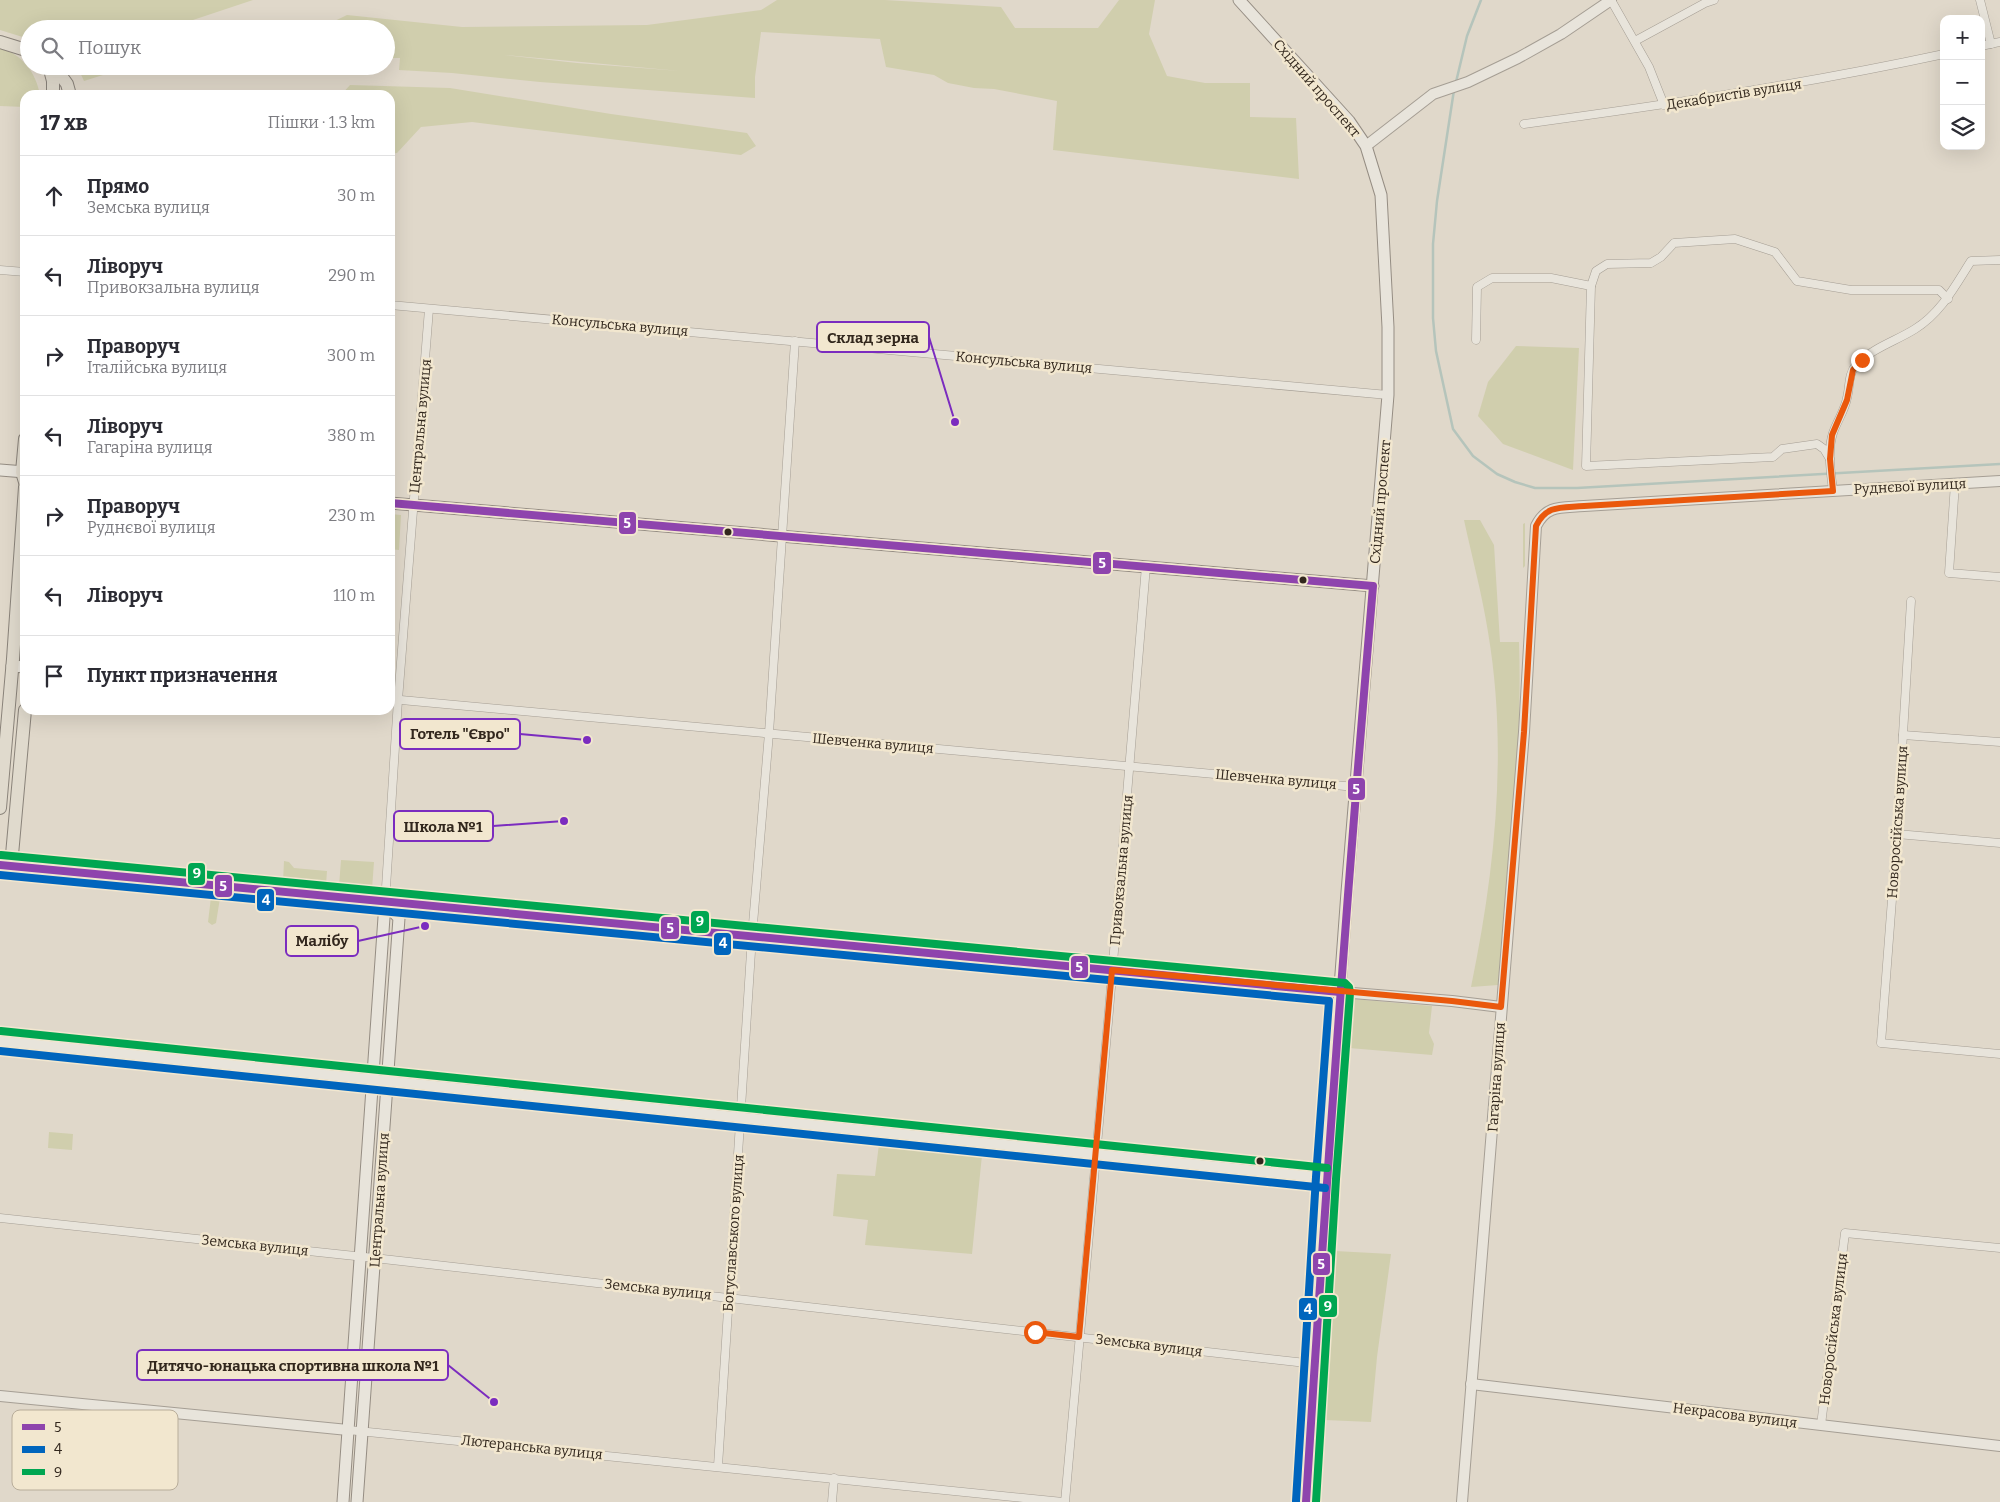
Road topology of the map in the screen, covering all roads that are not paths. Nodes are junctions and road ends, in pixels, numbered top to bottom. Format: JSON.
{"nodes":[{"id":1,"x":1239,"y":0,"type":"edge"},
{"id":2,"x":1611,"y":0,"type":"edge"},
{"id":3,"x":1714,"y":0,"type":"edge"},
{"id":4,"x":1980,"y":0,"type":"edge"},
{"id":5,"x":1635,"y":41,"type":"junction"},
{"id":6,"x":0,"y":42,"type":"edge"},
{"id":7,"x":2000,"y":42,"type":"edge"},
{"id":8,"x":1991,"y":44,"type":"junction"},
{"id":9,"x":1985,"y":45,"type":"edge"},
{"id":10,"x":20,"y":48,"type":"edge"},
{"id":11,"x":1940,"y":55,"type":"edge"},
{"id":12,"x":51,"y":75,"type":"edge"},
{"id":13,"x":60,"y":75,"type":"edge"},
{"id":14,"x":53,"y":90,"type":"edge"},
{"id":15,"x":69,"y":90,"type":"edge"},
{"id":16,"x":1664,"y":105,"type":"junction"},
{"id":17,"x":1524,"y":124,"type":"dead end"},
{"id":18,"x":1366,"y":146,"type":"junction"},
{"id":19,"x":2000,"y":260,"type":"edge"},
{"id":20,"x":0,"y":270,"type":"edge"},
{"id":21,"x":20,"y":272,"type":"edge"},
{"id":22,"x":1591,"y":286,"type":"junction"},
{"id":23,"x":1948,"y":299,"type":"junction"},
{"id":24,"x":395,"y":306,"type":"edge"},
{"id":25,"x":429,"y":309,"type":"junction"},
{"id":26,"x":1476,"y":340,"type":"dead end"},
{"id":27,"x":795,"y":341,"type":"junction"},
{"id":28,"x":1388,"y":395,"type":"junction"},
{"id":29,"x":1830,"y":459,"type":"junction"},
{"id":30,"x":0,"y":470,"type":"edge"},
{"id":31,"x":20,"y":474,"type":"edge"},
{"id":32,"x":2000,"y":481,"type":"edge"},
{"id":33,"x":1955,"y":483,"type":"junction"},
{"id":34,"x":1833,"y":491,"type":"junction"},
{"id":35,"x":395,"y":503,"type":"edge"},
{"id":36,"x":413,"y":505,"type":"junction"},
{"id":37,"x":1551,"y":509,"type":"joint"},
{"id":38,"x":781,"y":535,"type":"junction"},
{"id":39,"x":1146,"y":566,"type":"junction"},
{"id":40,"x":2000,"y":577,"type":"edge"},
{"id":41,"x":1373,"y":586,"type":"junction"},
{"id":42,"x":1911,"y":601,"type":"dead end"},
{"id":43,"x":20,"y":637,"type":"edge"},
{"id":44,"x":19,"y":667,"type":"edge"},
{"id":45,"x":395,"y":689,"type":"edge"},
{"id":46,"x":395,"y":699,"type":"edge"},
{"id":47,"x":24,"y":715,"type":"edge"},
{"id":48,"x":393,"y":715,"type":"edge"},
{"id":49,"x":769,"y":733,"type":"junction"},
{"id":50,"x":1903,"y":735,"type":"junction"},
{"id":51,"x":2000,"y":742,"type":"edge"},
{"id":52,"x":1130,"y":766,"type":"junction"},
{"id":53,"x":1356,"y":787,"type":"junction"},
{"id":54,"x":0,"y":808,"type":"edge"},
{"id":55,"x":1897,"y":834,"type":"junction"},
{"id":56,"x":2000,"y":843,"type":"edge"},
{"id":57,"x":6,"y":865,"type":"edge"},
{"id":58,"x":385,"y":903,"type":"junction"},
{"id":59,"x":752,"y":936,"type":"junction"},
{"id":60,"x":1112,"y":970,"type":"junction"},
{"id":61,"x":1340,"y":992,"type":"junction"},
{"id":62,"x":1501,"y":1007,"type":"junction"},
{"id":63,"x":0,"y":1041,"type":"edge"},
{"id":64,"x":2000,"y":1054,"type":"edge"},
{"id":65,"x":374,"y":1080,"type":"junction"},
{"id":66,"x":388,"y":1081,"type":"junction"},
{"id":67,"x":741,"y":1118,"type":"junction"},
{"id":68,"x":1096,"y":1155,"type":"junction"},
{"id":69,"x":1326,"y":1178,"type":"junction"},
{"id":70,"x":0,"y":1218,"type":"edge"},
{"id":71,"x":2000,"y":1248,"type":"edge"},
{"id":72,"x":360,"y":1256,"type":"junction"},
{"id":73,"x":374,"y":1258,"type":"junction"},
{"id":74,"x":728,"y":1297,"type":"junction"},
{"id":75,"x":1079,"y":1337,"type":"junction"},
{"id":76,"x":1315,"y":1364,"type":"junction"},
{"id":77,"x":1471,"y":1384,"type":"junction"},
{"id":78,"x":0,"y":1396,"type":"edge"},
{"id":79,"x":143,"y":1410,"type":"edge"},
{"id":80,"x":178,"y":1413,"type":"edge"},
{"id":81,"x":1822,"y":1425,"type":"junction"},
{"id":82,"x":348,"y":1430,"type":"junction"},
{"id":83,"x":362,"y":1431,"type":"junction"},
{"id":84,"x":2000,"y":1446,"type":"edge"},
{"id":85,"x":718,"y":1466,"type":"junction"},
{"id":86,"x":834,"y":1478,"type":"junction"},
{"id":87,"x":343,"y":1502,"type":"edge"},
{"id":88,"x":357,"y":1502,"type":"edge"},
{"id":89,"x":832,"y":1502,"type":"edge"},
{"id":90,"x":1064,"y":1502,"type":"edge"},
{"id":91,"x":1306,"y":1502,"type":"edge"},
{"id":92,"x":1462,"y":1502,"type":"edge"}],
"edges":[{"from":1,"to":18,"type":"main road","name":"Східний проспект"},
{"from":2,"to":5,"type":"street"},
{"from":2,"to":18,"type":"street"},
{"from":3,"to":5,"type":"street"},
{"from":4,"to":8,"type":"street"},
{"from":5,"to":16,"type":"street"},
{"from":6,"to":10,"type":"main road"},
{"from":7,"to":8,"type":"street"},
{"from":8,"to":9,"type":"street"},
{"from":11,"to":16,"type":"street","name":"Декабристів вулиця"},
{"from":12,"to":14,"type":"main road"},
{"from":13,"to":15,"type":"main road"},
{"from":16,"to":17,"type":"street","name":"Декабристів вулиця"},
{"from":18,"to":28,"type":"main road","name":"Східний проспект"},
{"from":19,"to":23,"type":"street"},
{"from":20,"to":21,"type":"street"},
{"from":22,"to":23,"type":"street"},
{"from":22,"to":26,"type":"street"},
{"from":22,"to":29,"type":"street"},
{"from":23,"to":29,"type":"street"},
{"from":24,"to":25,"type":"street","name":"Консульська вулиця"},
{"from":25,"to":27,"type":"street","name":"Консульська вулиця"},
{"from":25,"to":36,"type":"street","name":"Центральна вулиця"},
{"from":27,"to":28,"type":"street","name":"Консульська вулиця"},
{"from":27,"to":38,"type":"street","name":"Богуславського вулиця"},
{"from":28,"to":41,"type":"main road","name":"Східний проспект"},
{"from":29,"to":34,"type":"street"},
{"from":30,"to":31,"type":"main road"},
{"from":32,"to":33,"type":"street","name":"Руднєвої вулиця"},
{"from":33,"to":34,"type":"street","name":"Руднєвої вулиця"},
{"from":33,"to":40,"type":"street"},
{"from":34,"to":37,"type":"street","name":"Руднєвої вулиця"},
{"from":35,"to":36,"type":"main road"},
{"from":36,"to":38,"type":"main road"},
{"from":36,"to":45,"type":"street","name":"Центральна вулиця"},
{"from":37,"to":62,"type":"street","name":"Гагаріна вулиця"},
{"from":38,"to":39,"type":"main road"},
{"from":38,"to":49,"type":"street","name":"Богуславського вулиця"},
{"from":39,"to":41,"type":"main road"},
{"from":39,"to":52,"type":"street","name":"Привокзальна вулиця"},
{"from":41,"to":53,"type":"main road","name":"Східний проспект"},
{"from":42,"to":50,"type":"street","name":"Новоросійська вулиця"},
{"from":43,"to":44,"type":"main road"},
{"from":44,"to":54,"type":"main road"},
{"from":46,"to":49,"type":"street","name":"Шевченка вулиця"},
{"from":47,"to":57,"type":"main road"},
{"from":48,"to":58,"type":"street","name":"Центральна вулиця"},
{"from":49,"to":52,"type":"street","name":"Шевченка вулиця"},
{"from":49,"to":59,"type":"street","name":"Богуславського вулиця"},
{"from":50,"to":51,"type":"street"},
{"from":50,"to":55,"type":"street","name":"Новоросійська вулиця"},
{"from":52,"to":53,"type":"street","name":"Шевченка вулиця"},
{"from":52,"to":60,"type":"street","name":"Привокзальна вулиця"},
{"from":53,"to":61,"type":"main road","name":"Східний проспект"},
{"from":55,"to":56,"type":"street"},
{"from":55,"to":64,"type":"street","name":"Новоросійська вулиця"},
{"from":57,"to":58,"type":"main road"},
{"from":58,"to":59,"type":"main road"},
{"from":58,"to":65,"type":"main road","name":"Центральна вулиця"},
{"from":58,"to":66,"type":"main road","name":"Центральна вулиця"},
{"from":59,"to":60,"type":"main road"},
{"from":59,"to":67,"type":"street","name":"Богуславського вулиця"},
{"from":60,"to":61,"type":"main road"},
{"from":60,"to":68,"type":"street","name":"Привокзальна вулиця"},
{"from":61,"to":62,"type":"street"},
{"from":61,"to":69,"type":"main road","name":"Східний проспект"},
{"from":62,"to":77,"type":"street","name":"Гагаріна вулиця"},
{"from":63,"to":65,"type":"street"},
{"from":65,"to":66,"type":"street"},
{"from":65,"to":72,"type":"main road","name":"Центральна вулиця"},
{"from":66,"to":67,"type":"street"},
{"from":66,"to":73,"type":"main road","name":"Центральна вулиця"},
{"from":67,"to":68,"type":"street"},
{"from":67,"to":74,"type":"street","name":"Богуславського вулиця"},
{"from":68,"to":69,"type":"street"},
{"from":68,"to":75,"type":"street","name":"Привокзальна вулиця"},
{"from":69,"to":76,"type":"main road","name":"Східний проспект"},
{"from":70,"to":72,"type":"street","name":"Земська вулиця"},
{"from":71,"to":81,"type":"street","name":"Новоросійська вулиця"},
{"from":72,"to":73,"type":"street","name":"Земська вулиця"},
{"from":72,"to":82,"type":"main road","name":"Центральна вулиця"},
{"from":73,"to":74,"type":"street","name":"Земська вулиця"},
{"from":73,"to":83,"type":"main road","name":"Центральна вулиця"},
{"from":74,"to":75,"type":"street","name":"Земська вулиця"},
{"from":74,"to":85,"type":"street","name":"Богуславського вулиця"},
{"from":75,"to":76,"type":"street","name":"Земська вулиця"},
{"from":75,"to":90,"type":"street","name":"Привокзальна вулиця"},
{"from":76,"to":91,"type":"main road","name":"Східний проспект"},
{"from":77,"to":81,"type":"street","name":"Некрасова вулиця"},
{"from":77,"to":92,"type":"street","name":"Гагаріна вулиця"},
{"from":78,"to":79,"type":"street","name":"Лютеранська вулиця"},
{"from":80,"to":82,"type":"street","name":"Лютеранська вулиця"},
{"from":81,"to":84,"type":"street","name":"Некрасова вулиця"},
{"from":82,"to":83,"type":"street","name":"Лютеранська вулиця"},
{"from":82,"to":87,"type":"main road","name":"Центральна вулиця"},
{"from":83,"to":85,"type":"street","name":"Лютеранська вулиця"},
{"from":83,"to":88,"type":"main road","name":"Центральна вулиця"},
{"from":85,"to":86,"type":"street","name":"Лютеранська вулиця"},
{"from":86,"to":89,"type":"street"},
{"from":86,"to":90,"type":"street","name":"Лютеранська вулиця"}]}
